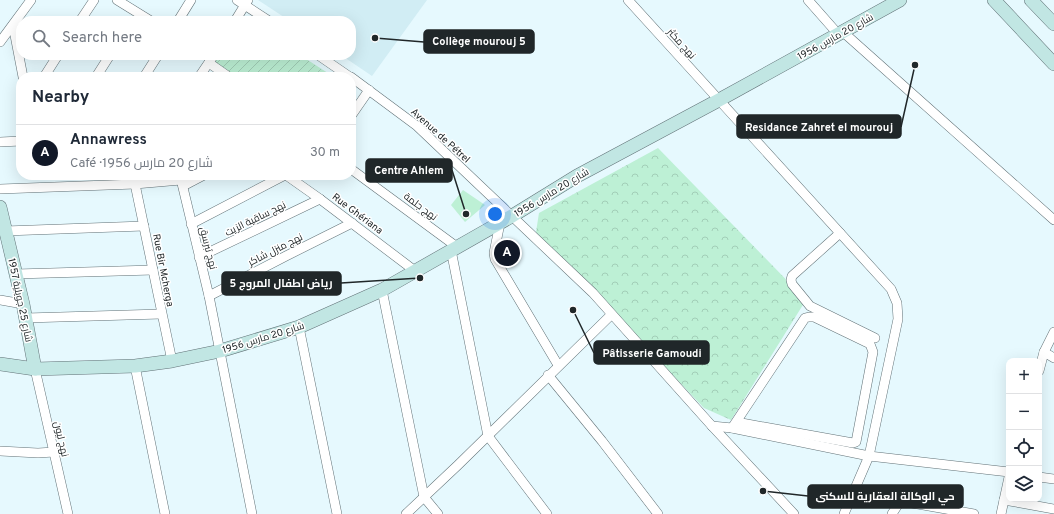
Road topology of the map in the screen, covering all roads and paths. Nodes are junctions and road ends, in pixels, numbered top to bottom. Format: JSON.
{"nodes":[{"id":1,"x":31,"y":0,"type":"edge"},
{"id":2,"x":94,"y":0,"type":"edge"},
{"id":3,"x":117,"y":0,"type":"edge"},
{"id":4,"x":191,"y":0,"type":"edge"},
{"id":5,"x":628,"y":0,"type":"edge"},
{"id":6,"x":808,"y":0,"type":"edge"},
{"id":7,"x":994,"y":0,"type":"edge"},
{"id":8,"x":1031,"y":0,"type":"edge"},
{"id":9,"x":895,"y":1,"type":"edge"},
{"id":10,"x":243,"y":2,"type":"edge"},
{"id":11,"x":19,"y":16,"type":"edge"},
{"id":12,"x":83,"y":16,"type":"edge"},
{"id":13,"x":133,"y":16,"type":"edge"},
{"id":14,"x":181,"y":16,"type":"edge"},
{"id":15,"x":237,"y":16,"type":"edge"},
{"id":16,"x":261,"y":16,"type":"edge"},
{"id":17,"x":16,"y":21,"type":"edge"},
{"id":18,"x":1054,"y":24,"type":"edge"},
{"id":19,"x":13,"y":25,"type":"junction"},
{"id":20,"x":841,"y":33,"type":"junction"},
{"id":21,"x":16,"y":41,"type":"edge"},
{"id":22,"x":0,"y":42,"type":"edge"},
{"id":23,"x":20,"y":60,"type":"edge"},
{"id":24,"x":55,"y":60,"type":"edge"},
{"id":25,"x":107,"y":60,"type":"edge"},
{"id":26,"x":155,"y":60,"type":"edge"},
{"id":27,"x":211,"y":60,"type":"edge"},
{"id":28,"x":326,"y":60,"type":"edge"},
{"id":29,"x":209,"y":63,"type":"junction"},
{"id":30,"x":1054,"y":64,"type":"edge"},
{"id":31,"x":22,"y":72,"type":"edge"},
{"id":32,"x":47,"y":72,"type":"edge"},
{"id":33,"x":99,"y":72,"type":"edge"},
{"id":34,"x":147,"y":72,"type":"edge"},
{"id":35,"x":203,"y":72,"type":"edge"},
{"id":36,"x":222,"y":72,"type":"edge"},
{"id":37,"x":344,"y":72,"type":"edge"},
{"id":38,"x":356,"y":81,"type":"edge"},
{"id":39,"x":369,"y":90,"type":"junction"},
{"id":40,"x":719,"y":100,"type":"junction"},
{"id":41,"x":356,"y":109,"type":"edge"},
{"id":42,"x":16,"y":141,"type":"edge"},
{"id":43,"x":0,"y":142,"type":"edge"},
{"id":44,"x":356,"y":173,"type":"edge"},
{"id":45,"x":181,"y":180,"type":"edge"},
{"id":46,"x":276,"y":180,"type":"edge"},
{"id":47,"x":293,"y":180,"type":"edge"},
{"id":48,"x":135,"y":184,"type":"junction"},
{"id":49,"x":0,"y":189,"type":"edge"},
{"id":50,"x":320,"y":199,"type":"junction"},
{"id":51,"x":0,"y":208,"type":"edge"},
{"id":52,"x":512,"y":216,"type":"junction"},
{"id":53,"x":1054,"y":220,"type":"edge"},
{"id":54,"x":500,"y":222,"type":"junction"},
{"id":55,"x":352,"y":223,"type":"junction"},
{"id":56,"x":191,"y":224,"type":"junction"},
{"id":57,"x":144,"y":226,"type":"junction"},
{"id":58,"x":5,"y":230,"type":"junction"},
{"id":59,"x":840,"y":233,"type":"junction"},
{"id":60,"x":454,"y":249,"type":"junction"},
{"id":61,"x":199,"y":257,"type":"junction"},
{"id":62,"x":153,"y":270,"type":"junction"},
{"id":63,"x":415,"y":271,"type":"junction"},
{"id":64,"x":16,"y":274,"type":"junction"},
{"id":65,"x":382,"y":290,"type":"junction"},
{"id":66,"x":209,"y":296,"type":"junction"},
{"id":67,"x":0,"y":300,"type":"edge"},
{"id":68,"x":23,"y":304,"type":"junction"},
{"id":69,"x":161,"y":314,"type":"junction"},
{"id":70,"x":611,"y":315,"type":"junction"},
{"id":71,"x":26,"y":318,"type":"junction"},
{"id":72,"x":299,"y":327,"type":"junction"},
{"id":73,"x":1054,"y":332,"type":"edge"},
{"id":74,"x":875,"y":338,"type":"dead end"},
{"id":75,"x":220,"y":351,"type":"junction"},
{"id":76,"x":1044,"y":352,"type":"junction"},
{"id":77,"x":1054,"y":358,"type":"edge"},
{"id":78,"x":1042,"y":360,"type":"edge"},
{"id":79,"x":172,"y":361,"type":"junction"},
{"id":80,"x":0,"y":364,"type":"edge"},
{"id":81,"x":558,"y":365,"type":"junction"},
{"id":82,"x":135,"y":366,"type":"junction"},
{"id":83,"x":35,"y":368,"type":"junction"},
{"id":84,"x":548,"y":375,"type":"junction"},
{"id":85,"x":734,"y":425,"type":"junction"},
{"id":86,"x":712,"y":426,"type":"junction"},
{"id":87,"x":488,"y":436,"type":"junction"},
{"id":88,"x":0,"y":451,"type":"edge"},
{"id":89,"x":54,"y":452,"type":"junction"},
{"id":90,"x":869,"y":456,"type":"junction"},
{"id":91,"x":1006,"y":472,"type":"edge"},
{"id":92,"x":1042,"y":478,"type":"edge"},
{"id":93,"x":1054,"y":480,"type":"edge"},
{"id":94,"x":1006,"y":491,"type":"edge"},
{"id":95,"x":424,"y":497,"type":"junction"},
{"id":96,"x":1004,"y":500,"type":"junction"},
{"id":97,"x":1054,"y":509,"type":"edge"},
{"id":98,"x":68,"y":514,"type":"edge"},
{"id":99,"x":166,"y":514,"type":"edge"},
{"id":100,"x":252,"y":514,"type":"edge"},
{"id":101,"x":337,"y":514,"type":"edge"},
{"id":102,"x":406,"y":514,"type":"edge"},
{"id":103,"x":438,"y":514,"type":"edge"},
{"id":104,"x":547,"y":514,"type":"edge"},
{"id":105,"x":658,"y":514,"type":"edge"},
{"id":106,"x":794,"y":514,"type":"edge"},
{"id":107,"x":844,"y":514,"type":"edge"},
{"id":108,"x":892,"y":514,"type":"edge"},
{"id":109,"x":974,"y":514,"type":"edge"},
{"id":110,"x":1001,"y":514,"type":"edge"}],
"edges":[{"from":1,"to":11,"type":"street"},
{"from":2,"to":12,"type":"street"},
{"from":3,"to":13,"type":"street"},
{"from":4,"to":14,"type":"street"},
{"from":5,"to":40,"type":"street","name":"نهج مكثر"},
{"from":6,"to":20,"type":"street"},
{"from":7,"to":30,"type":"street"},
{"from":8,"to":18,"type":"street"},
{"from":9,"to":20,"type":"street","name":"شارع 20 مارس 1956"},
{"from":10,"to":15,"type":"street"},
{"from":10,"to":16,"type":"street"},
{"from":17,"to":19,"type":"street"},
{"from":19,"to":21,"type":"street"},
{"from":19,"to":22,"type":"street"},
{"from":20,"to":40,"type":"street","name":"شارع 20 مارس 1956"},
{"from":20,"to":53,"type":"street"},
{"from":23,"to":31,"type":"street"},
{"from":24,"to":32,"type":"street"},
{"from":25,"to":33,"type":"street"},
{"from":26,"to":34,"type":"street"},
{"from":27,"to":29,"type":"street"},
{"from":28,"to":37,"type":"street","name":"Avenue de Pétrel"},
{"from":29,"to":35,"type":"street"},
{"from":29,"to":36,"type":"street"},
{"from":38,"to":39,"type":"street","name":"Avenue de Pétrel"},
{"from":39,"to":41,"type":"street"},
{"from":39,"to":52,"type":"street","name":"Avenue de Pétrel"},
{"from":40,"to":52,"type":"street","name":"شارع 20 مارس 1956"},
{"from":40,"to":59,"type":"street","name":"نهج مكثر"},
{"from":42,"to":43,"type":"street"},
{"from":44,"to":60,"type":"street","name":"نهج جلمة"},
{"from":45,"to":48,"type":"street"},
{"from":45,"to":56,"type":"street","name":"نهج تبرسق"},
{"from":46,"to":56,"type":"street"},
{"from":47,"to":50,"type":"street","name":"Rue Ghériana"},
{"from":48,"to":49,"type":"street"},
{"from":48,"to":57,"type":"street","name":"Rue Bir Mcherga"},
{"from":50,"to":55,"type":"street","name":"Rue Ghériana"},
{"from":50,"to":61,"type":"street","name":"نهج ساقية الزيت"},
{"from":51,"to":58,"type":"street","name":"شارع 25 جويلية 1957"},
{"from":52,"to":54,"type":"street","name":"شارع 20 مارس 1956"},
{"from":52,"to":70,"type":"street","name":"Avenue de Pétrel"},
{"from":54,"to":60,"type":"street","name":"شارع 20 مارس 1956"},
{"from":54,"to":81,"type":"street"},
{"from":55,"to":63,"type":"street","name":"Rue Ghériana"},
{"from":55,"to":66,"type":"street","name":"نهج منزل شاكر"},
{"from":56,"to":61,"type":"street","name":"نهج تبرسق"},
{"from":57,"to":58,"type":"street"},
{"from":57,"to":62,"type":"street","name":"Rue Bir Mcherga"},
{"from":58,"to":64,"type":"street","name":"شارع 25 جويلية 1957"},
{"from":59,"to":74,"type":"street"},
{"from":59,"to":90,"type":"street","name":"نهج مكثر"},
{"from":60,"to":63,"type":"street","name":"شارع 20 مارس 1956"},
{"from":60,"to":87,"type":"street"},
{"from":61,"to":66,"type":"street","name":"نهج تبرسق"},
{"from":62,"to":64,"type":"street"},
{"from":62,"to":69,"type":"street","name":"Rue Bir Mcherga"},
{"from":63,"to":65,"type":"street","name":"شارع 20 مارس 1956"},
{"from":64,"to":68,"type":"street","name":"شارع 25 جويلية 1957"},
{"from":65,"to":72,"type":"street","name":"شارع 20 مارس 1956"},
{"from":65,"to":95,"type":"street"},
{"from":66,"to":75,"type":"street","name":"نهج تبرسق"},
{"from":67,"to":68,"type":"street"},
{"from":68,"to":71,"type":"street","name":"شارع 25 جويلية 1957"},
{"from":69,"to":71,"type":"street"},
{"from":69,"to":79,"type":"street","name":"Rue Bir Mcherga"},
{"from":70,"to":81,"type":"street"},
{"from":70,"to":86,"type":"street","name":"Avenue de Pétrel"},
{"from":71,"to":83,"type":"street","name":"شارع 25 جويلية 1957"},
{"from":72,"to":75,"type":"street","name":"شارع 20 مارس 1956"},
{"from":72,"to":101,"type":"street"},
{"from":73,"to":76,"type":"street"},
{"from":75,"to":79,"type":"street","name":"شارع 20 مارس 1956"},
{"from":75,"to":100,"type":"street","name":"نهج تبرسق"},
{"from":76,"to":77,"type":"street"},
{"from":76,"to":78,"type":"street"},
{"from":79,"to":82,"type":"street","name":"شارع 20 مارس 1956"},
{"from":80,"to":83,"type":"street","name":"شارع 20 مارس 1956"},
{"from":81,"to":84,"type":"street"},
{"from":82,"to":83,"type":"street","name":"شارع 20 مارس 1956"},
{"from":82,"to":99,"type":"street"},
{"from":83,"to":89,"type":"street","name":"نهج ليون"},
{"from":84,"to":87,"type":"street"},
{"from":84,"to":105,"type":"street"},
{"from":85,"to":85,"type":"street"},
{"from":85,"to":86,"type":"street"},
{"from":85,"to":90,"type":"street"},
{"from":86,"to":106,"type":"street","name":"Avenue de Pétrel"},
{"from":87,"to":95,"type":"street"},
{"from":87,"to":104,"type":"street"},
{"from":88,"to":89,"type":"street"},
{"from":89,"to":98,"type":"street","name":"نهج ليون"},
{"from":90,"to":91,"type":"street"},
{"from":90,"to":107,"type":"street","name":"نهج مكثر"},
{"from":92,"to":93,"type":"street"},
{"from":94,"to":96,"type":"street"},
{"from":95,"to":102,"type":"street"},
{"from":95,"to":103,"type":"street"},
{"from":96,"to":97,"type":"street"},
{"from":96,"to":110,"type":"street"},
{"from":108,"to":109,"type":"street"}]}
